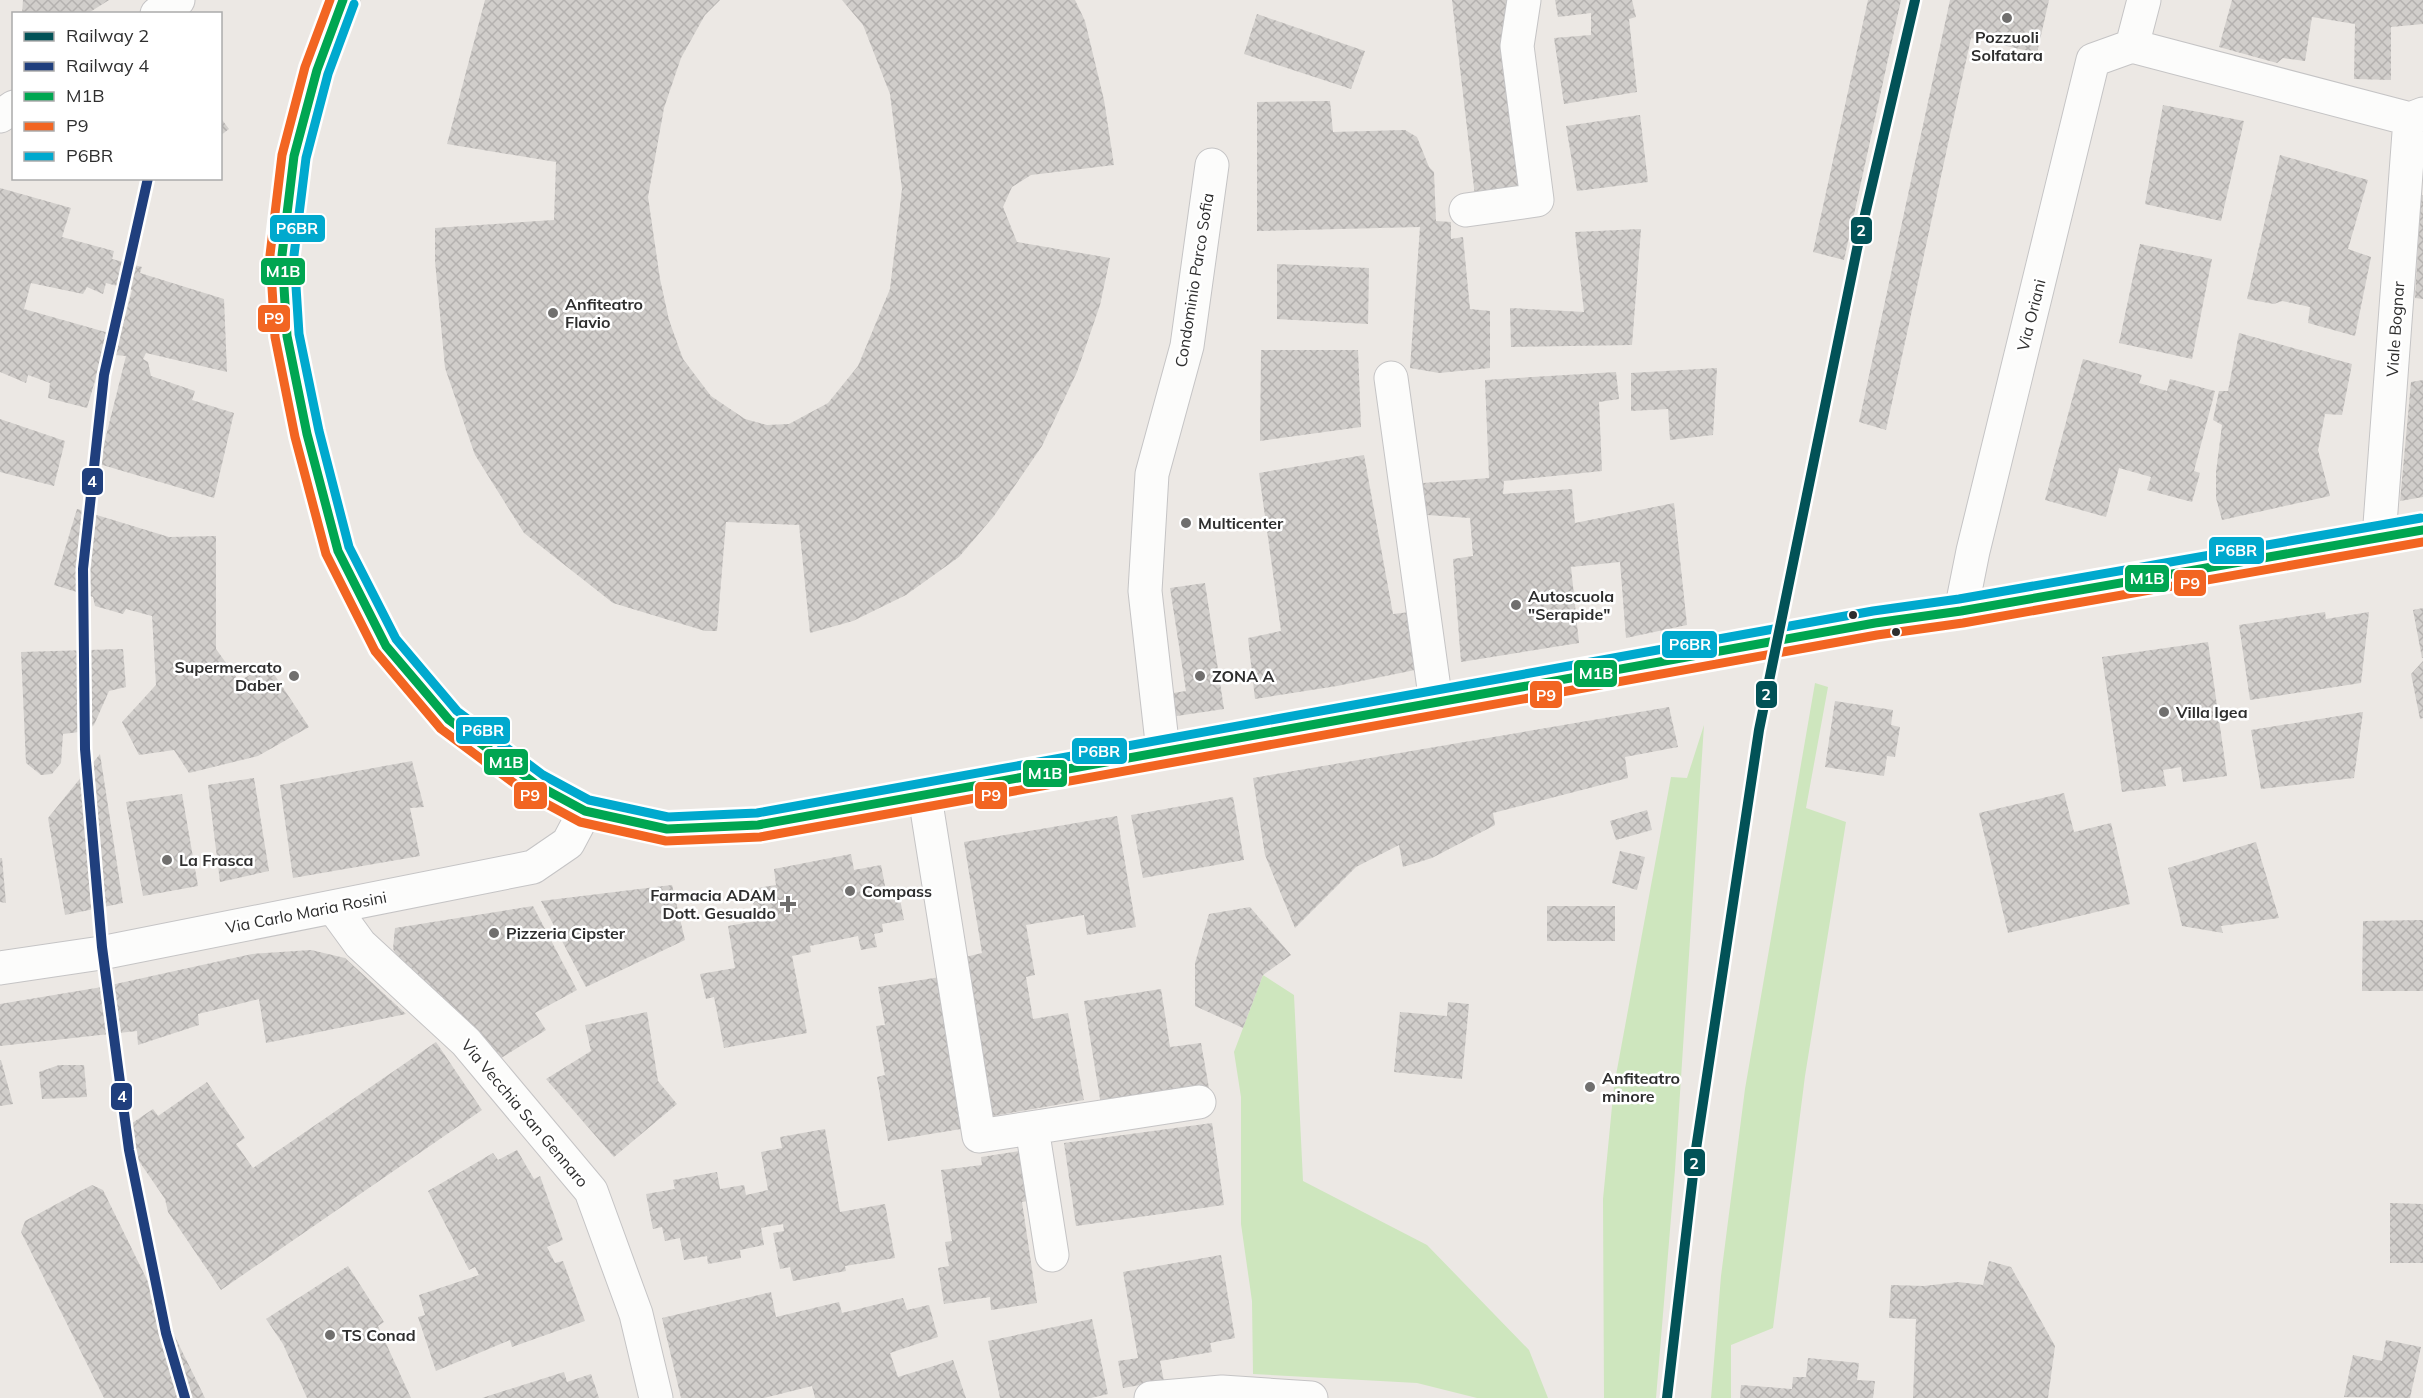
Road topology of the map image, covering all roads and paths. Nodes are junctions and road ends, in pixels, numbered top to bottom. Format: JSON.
{"nodes":[{"id":1,"x":178,"y":0,"type":"edge"},
{"id":2,"x":343,"y":0,"type":"edge"},
{"id":3,"x":1524,"y":0,"type":"edge"},
{"id":4,"x":2144,"y":0,"type":"edge"},
{"id":5,"x":160,"y":12,"type":"edge"},
{"id":6,"x":2132,"y":46,"type":"junction"},
{"id":7,"x":2417,"y":117,"type":"edge"},
{"id":8,"x":1212,"y":165,"type":"dead end"},
{"id":9,"x":1466,"y":210,"type":"dead end"},
{"id":10,"x":1391,"y":378,"type":"dead end"},
{"id":11,"x":2423,"y":530,"type":"edge"},
{"id":12,"x":2379,"y":538,"type":"junction"},
{"id":13,"x":1961,"y":611,"type":"junction"},
{"id":14,"x":1436,"y":703,"type":"junction"},
{"id":15,"x":1163,"y":751,"type":"junction"},
{"id":16,"x":925,"y":797,"type":"junction"},
{"id":17,"x":585,"y":811,"type":"junction"},
{"id":18,"x":333,"y":906,"type":"junction"},
{"id":19,"x":0,"y":968,"type":"edge"},
{"id":20,"x":1199,"y":1102,"type":"dead end"},
{"id":21,"x":1032,"y":1128,"type":"junction"},
{"id":22,"x":1052,"y":1255,"type":"dead end"},
{"id":23,"x":656,"y":1398,"type":"edge"},
{"id":24,"x":1150,"y":1398,"type":"edge"},
{"id":25,"x":1311,"y":1398,"type":"edge"}],
"edges":[{"from":1,"to":5,"type":"street"},
{"from":2,"to":17,"type":"main road"},
{"from":3,"to":9,"type":"street"},
{"from":4,"to":6,"type":"street"},
{"from":6,"to":7,"type":"street","name":"Viale Bognar"},
{"from":6,"to":13,"type":"street","name":"Via Oriani"},
{"from":7,"to":12,"type":"street","name":"Viale Bognar"},
{"from":8,"to":15,"type":"street","name":"Condominio Parco Sofia"},
{"from":10,"to":14,"type":"street"},
{"from":11,"to":12,"type":"main road"},
{"from":12,"to":13,"type":"main road"},
{"from":13,"to":14,"type":"main road"},
{"from":14,"to":15,"type":"main road"},
{"from":15,"to":16,"type":"main road"},
{"from":16,"to":17,"type":"main road"},
{"from":16,"to":21,"type":"street"},
{"from":17,"to":18,"type":"street","name":"Via Carlo Maria Rosini"},
{"from":18,"to":19,"type":"street","name":"Via Carlo Maria Rosini"},
{"from":18,"to":23,"type":"street","name":"Via Vecchia San Gennaro"},
{"from":20,"to":21,"type":"street"},
{"from":21,"to":22,"type":"street"},
{"from":24,"to":25,"type":"street"}]}
